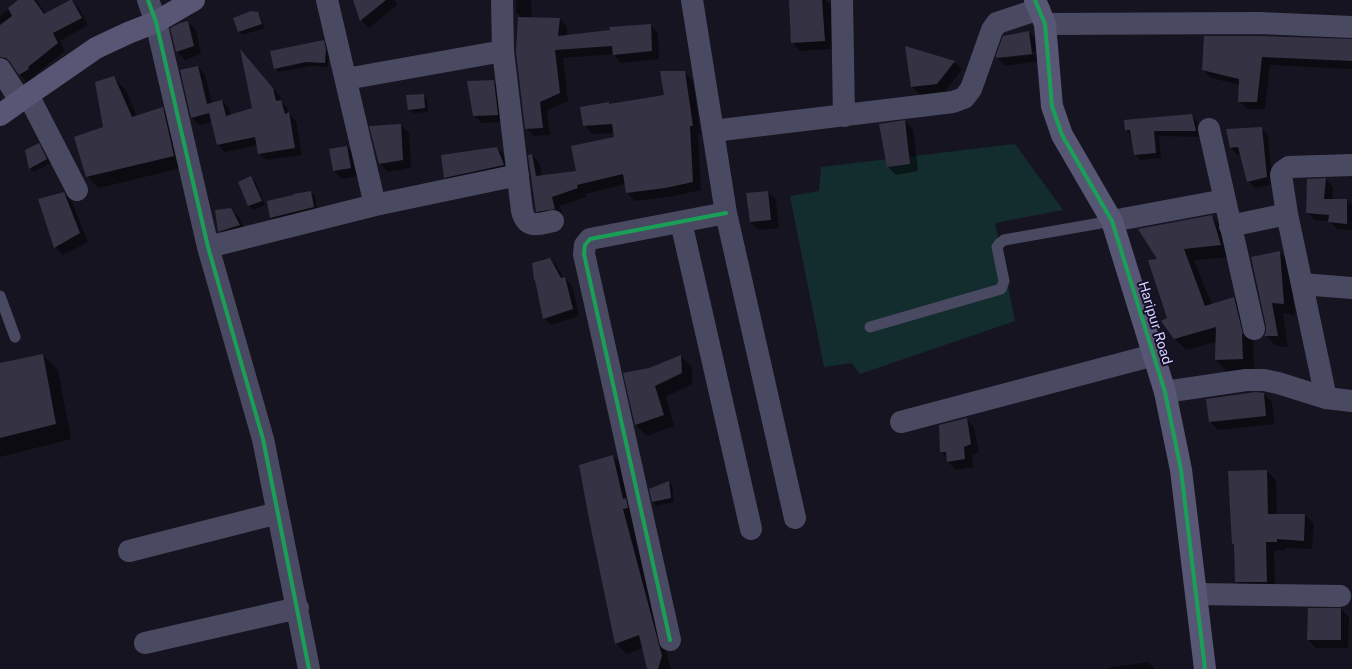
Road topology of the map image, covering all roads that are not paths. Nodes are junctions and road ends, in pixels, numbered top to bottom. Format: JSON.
{"nodes":[{"id":1,"x":148,"y":0,"type":"edge"},
{"id":2,"x":194,"y":0,"type":"edge"},
{"id":3,"x":327,"y":0,"type":"edge"},
{"id":4,"x":502,"y":0,"type":"edge"},
{"id":5,"x":692,"y":0,"type":"edge"},
{"id":6,"x":842,"y":0,"type":"edge"},
{"id":7,"x":1040,"y":11,"type":"edge"},
{"id":8,"x":156,"y":22,"type":"junction"},
{"id":9,"x":1352,"y":27,"type":"edge"},
{"id":10,"x":503,"y":51,"type":"junction"},
{"id":11,"x":0,"y":69,"type":"edge"},
{"id":12,"x":346,"y":79,"type":"junction"},
{"id":13,"x":24,"y":97,"type":"junction"},
{"id":14,"x":0,"y":115,"type":"edge"},
{"id":15,"x":844,"y":116,"type":"junction"},
{"id":16,"x":1209,"y":129,"type":"dead end"},
{"id":17,"x":713,"y":131,"type":"junction"},
{"id":18,"x":1352,"y":165,"type":"edge"},
{"id":19,"x":518,"y":175,"type":"junction"},
{"id":20,"x":77,"y":190,"type":"dead end"},
{"id":21,"x":1225,"y":200,"type":"junction"},
{"id":22,"x":375,"y":205,"type":"junction"},
{"id":23,"x":726,"y":213,"type":"junction"},
{"id":24,"x":1287,"y":214,"type":"junction"},
{"id":25,"x":553,"y":220,"type":"dead end"},
{"id":26,"x":1112,"y":221,"type":"junction"},
{"id":27,"x":681,"y":222,"type":"junction"},
{"id":28,"x":1230,"y":226,"type":"junction"},
{"id":29,"x":208,"y":247,"type":"junction"},
{"id":30,"x":1302,"y":284,"type":"junction"},
{"id":31,"x":1352,"y":288,"type":"edge"},
{"id":32,"x":0,"y":296,"type":"edge"},
{"id":33,"x":870,"y":327,"type":"dead end"},
{"id":34,"x":1254,"y":329,"type":"dead end"},
{"id":35,"x":14,"y":337,"type":"dead end"},
{"id":36,"x":1154,"y":355,"type":"junction"},
{"id":37,"x":1165,"y":392,"type":"junction"},
{"id":38,"x":1326,"y":398,"type":"junction"},
{"id":39,"x":1352,"y":401,"type":"edge"},
{"id":40,"x":901,"y":422,"type":"dead end"},
{"id":41,"x":278,"y":513,"type":"junction"},
{"id":42,"x":795,"y":518,"type":"dead end"},
{"id":43,"x":751,"y":529,"type":"dead end"},
{"id":44,"x":129,"y":551,"type":"dead end"},
{"id":45,"x":1196,"y":594,"type":"junction"},
{"id":46,"x":1340,"y":596,"type":"dead end"},
{"id":47,"x":298,"y":608,"type":"junction"},
{"id":48,"x":670,"y":640,"type":"dead end"},
{"id":49,"x":145,"y":643,"type":"dead end"},
{"id":50,"x":309,"y":669,"type":"edge"},
{"id":51,"x":1205,"y":669,"type":"edge"}],
"edges":[{"from":1,"to":8,"type":"street"},
{"from":2,"to":8,"type":"street"},
{"from":3,"to":12,"type":"street"},
{"from":4,"to":10,"type":"street"},
{"from":5,"to":17,"type":"street"},
{"from":6,"to":15,"type":"street"},
{"from":7,"to":9,"type":"street"},
{"from":7,"to":15,"type":"street"},
{"from":7,"to":26,"type":"street","name":"Haripur Road"},
{"from":8,"to":13,"type":"street"},
{"from":8,"to":29,"type":"street"},
{"from":10,"to":12,"type":"street"},
{"from":10,"to":19,"type":"street"},
{"from":11,"to":13,"type":"street"},
{"from":12,"to":22,"type":"street"},
{"from":13,"to":14,"type":"street"},
{"from":13,"to":20,"type":"street"},
{"from":15,"to":17,"type":"street"},
{"from":16,"to":21,"type":"street"},
{"from":17,"to":23,"type":"street"},
{"from":18,"to":24,"type":"street"},
{"from":19,"to":22,"type":"street"},
{"from":19,"to":25,"type":"street"},
{"from":21,"to":26,"type":"street"},
{"from":21,"to":28,"type":"street"},
{"from":22,"to":29,"type":"street"},
{"from":23,"to":27,"type":"street"},
{"from":23,"to":42,"type":"street"},
{"from":24,"to":28,"type":"street"},
{"from":24,"to":30,"type":"street"},
{"from":26,"to":33,"type":"lane"},
{"from":26,"to":36,"type":"street","name":"Haripur Road"},
{"from":27,"to":43,"type":"street"},
{"from":27,"to":48,"type":"street"},
{"from":28,"to":34,"type":"street"},
{"from":29,"to":41,"type":"street"},
{"from":30,"to":31,"type":"street"},
{"from":30,"to":38,"type":"street"},
{"from":32,"to":35,"type":"lane"},
{"from":36,"to":37,"type":"street","name":"Haripur Road"},
{"from":36,"to":40,"type":"street"},
{"from":37,"to":38,"type":"street"},
{"from":37,"to":45,"type":"street","name":"Haripur Road"},
{"from":38,"to":39,"type":"street"},
{"from":41,"to":44,"type":"street"},
{"from":41,"to":47,"type":"street"},
{"from":45,"to":46,"type":"street"},
{"from":45,"to":51,"type":"street","name":"Haripur Road"},
{"from":47,"to":49,"type":"street"},
{"from":47,"to":50,"type":"street"}]}
